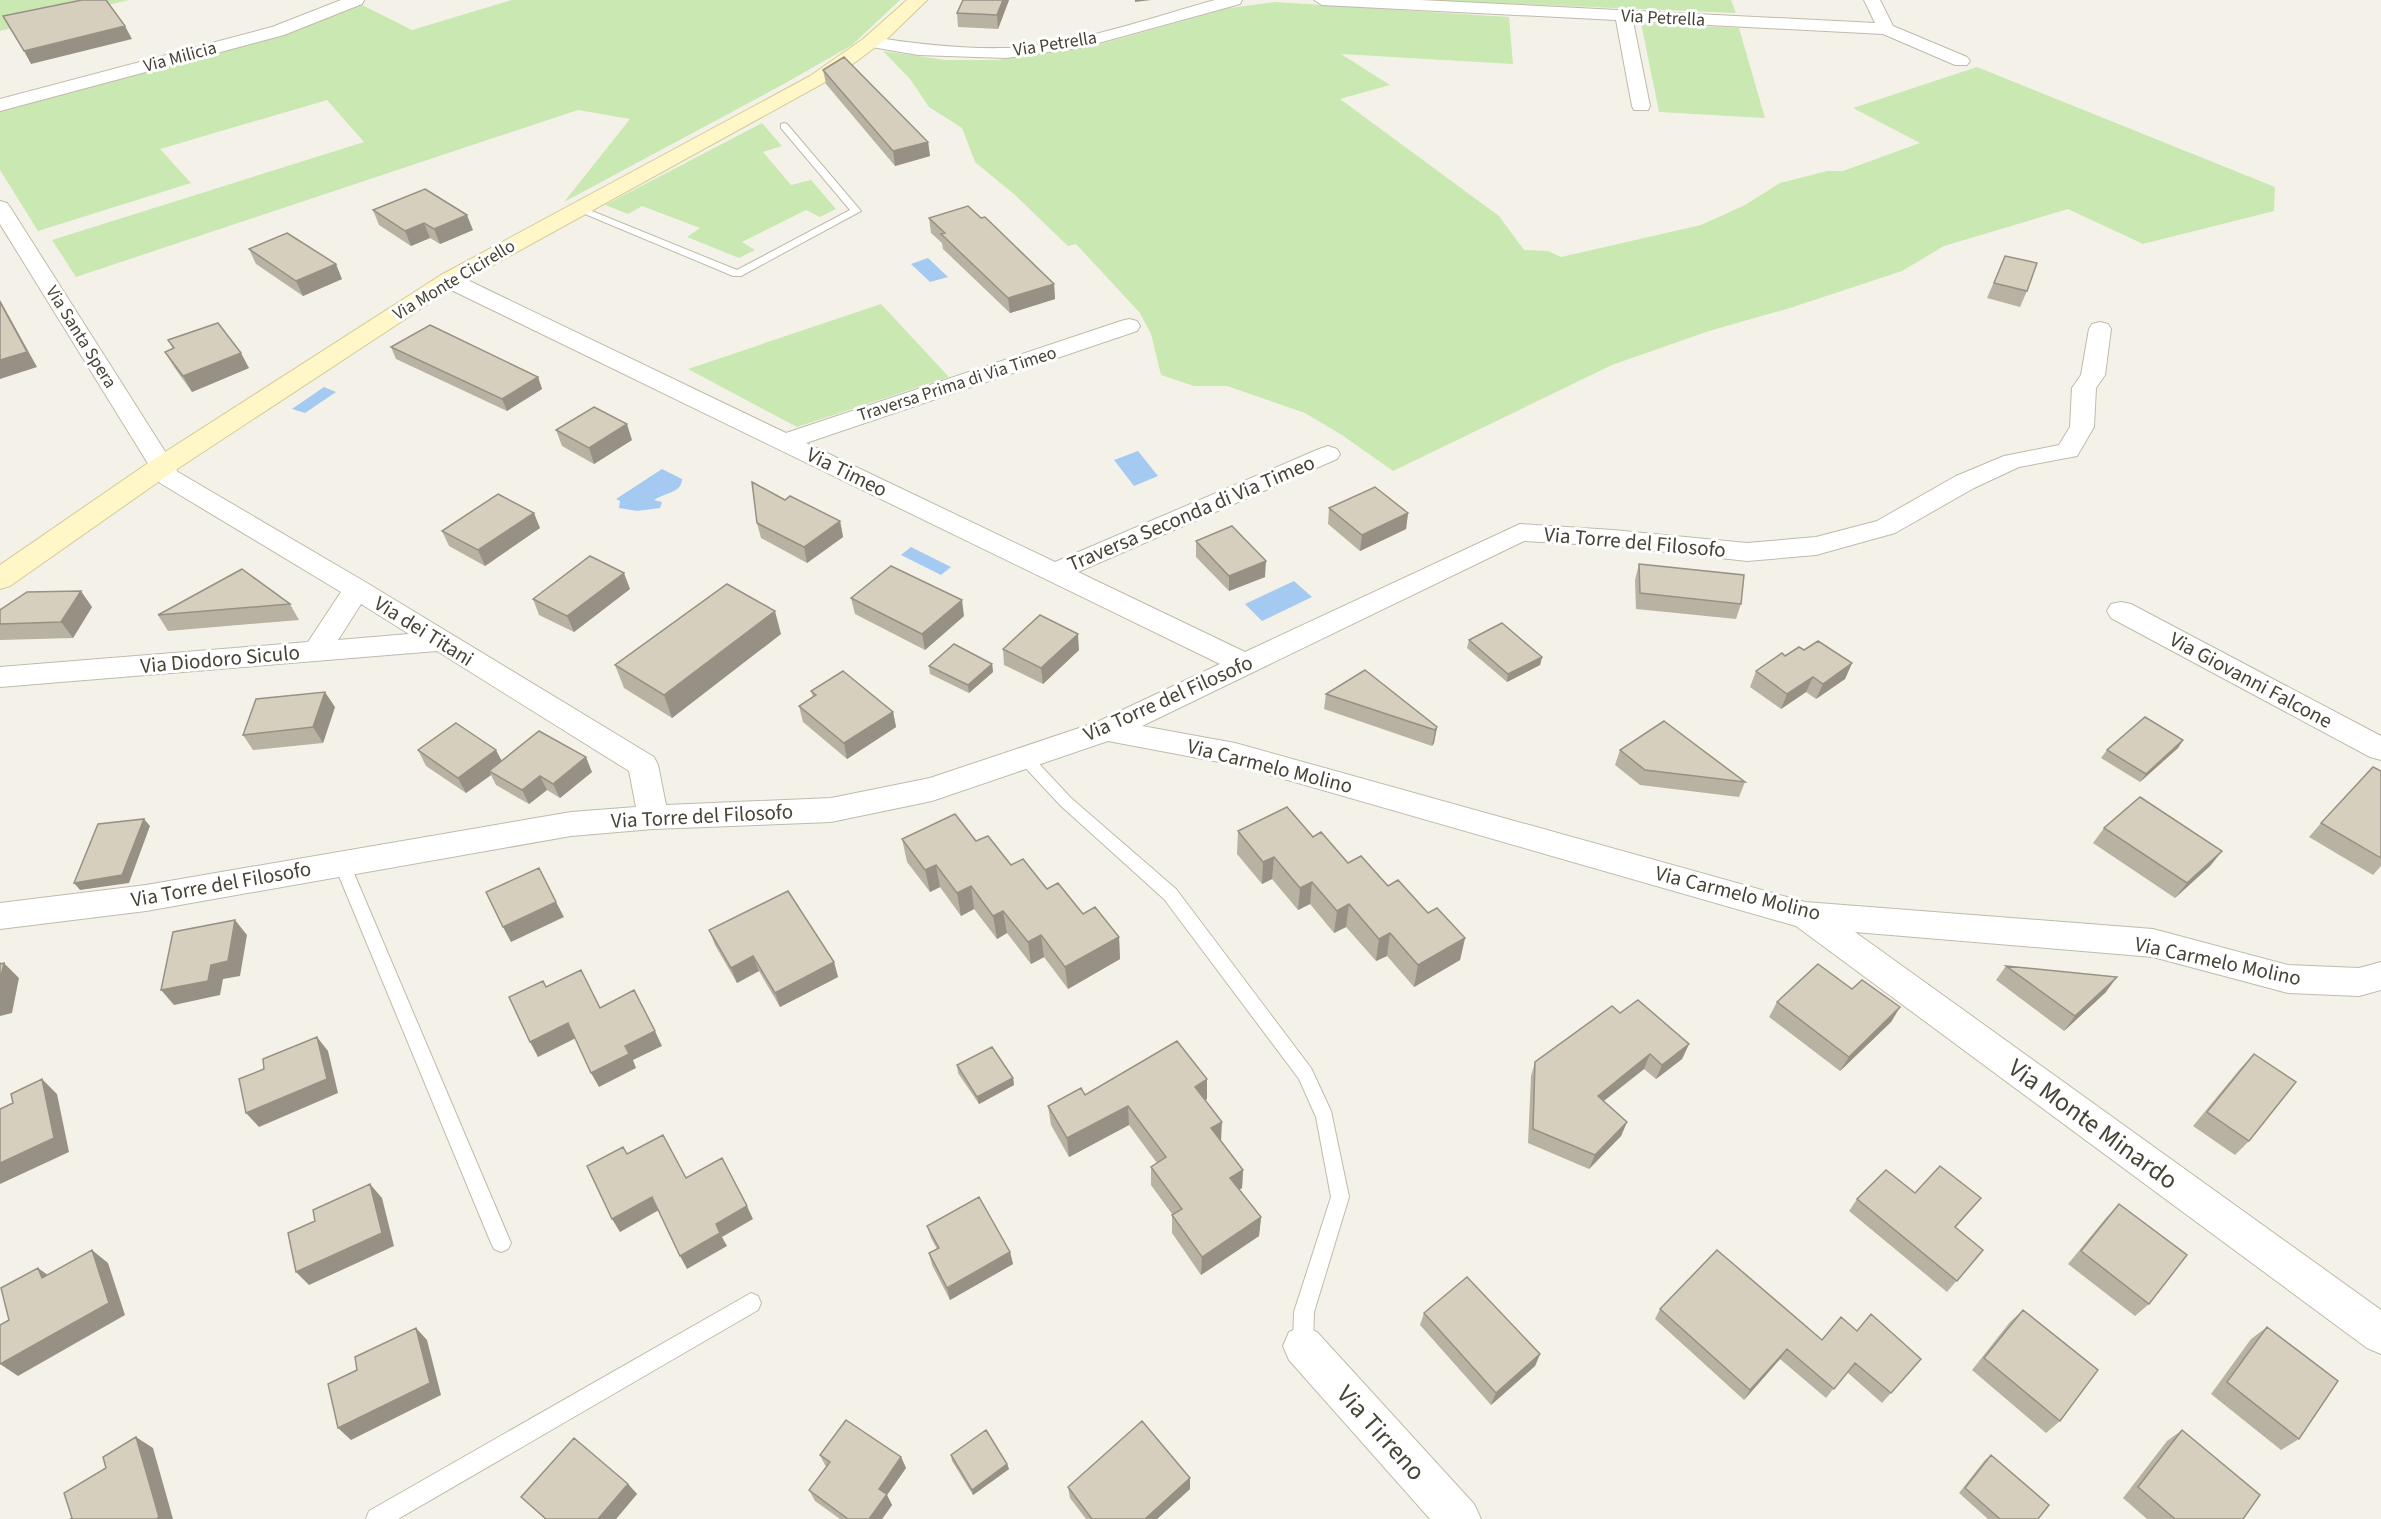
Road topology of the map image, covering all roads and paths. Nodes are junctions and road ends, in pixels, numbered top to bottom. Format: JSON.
{"nodes":[{"id":1,"x":356,"y":0,"type":"edge"},
{"id":2,"x":918,"y":0,"type":"edge"},
{"id":3,"x":1234,"y":0,"type":"edge"},
{"id":4,"x":1322,"y":0,"type":"edge"},
{"id":5,"x":1872,"y":0,"type":"edge"},
{"id":6,"x":1624,"y":17,"type":"junction"},
{"id":7,"x":1886,"y":28,"type":"junction"},
{"id":8,"x":872,"y":42,"type":"junction"},
{"id":9,"x":1961,"y":61,"type":"dead end"},
{"id":10,"x":0,"y":105,"type":"edge"},
{"id":11,"x":1641,"y":106,"type":"dead end"},
{"id":12,"x":784,"y":126,"type":"dead end"},
{"id":13,"x":0,"y":207,"type":"edge"},
{"id":14,"x":578,"y":209,"type":"junction"},
{"id":15,"x":449,"y":280,"type":"junction"},
{"id":16,"x":1129,"y":327,"type":"dead end"},
{"id":17,"x":2100,"y":329,"type":"dead end"},
{"id":18,"x":784,"y":442,"type":"junction"},
{"id":19,"x":1328,"y":454,"type":"dead end"},
{"id":20,"x":161,"y":467,"type":"junction"},
{"id":21,"x":1055,"y":572,"type":"junction"},
{"id":22,"x":0,"y":579,"type":"edge"},
{"id":23,"x":357,"y":589,"type":"junction"},
{"id":24,"x":2121,"y":611,"type":"dead end"},
{"id":25,"x":440,"y":641,"type":"junction"},
{"id":26,"x":316,"y":652,"type":"junction"},
{"id":27,"x":1245,"y":664,"type":"junction"},
{"id":28,"x":0,"y":677,"type":"edge"},
{"id":29,"x":1107,"y":730,"type":"junction"},
{"id":30,"x":2381,"y":750,"type":"edge"},
{"id":31,"x":1024,"y":757,"type":"junction"},
{"id":32,"x":653,"y":818,"type":"junction"},
{"id":33,"x":342,"y":864,"type":"junction"},
{"id":34,"x":1805,"y":915,"type":"junction"},
{"id":35,"x":0,"y":916,"type":"edge"},
{"id":36,"x":2381,"y":976,"type":"edge"},
{"id":37,"x":501,"y":1243,"type":"dead end"},
{"id":38,"x":751,"y":1303,"type":"dead end"},
{"id":39,"x":2381,"y":1334,"type":"edge"},
{"id":40,"x":1303,"y":1346,"type":"joint"},
{"id":41,"x":378,"y":1519,"type":"edge"},
{"id":42,"x":1459,"y":1519,"type":"edge"}],
"edges":[{"from":1,"to":10,"type":"street","name":"Via Milicia"},
{"from":2,"to":8,"type":"street","name":"Via Monte Cicirello"},
{"from":3,"to":8,"type":"street","name":"Via Petrella"},
{"from":4,"to":6,"type":"street","name":"Via Petrella"},
{"from":5,"to":7,"type":"street"},
{"from":6,"to":7,"type":"street","name":"Via Petrella"},
{"from":6,"to":11,"type":"street"},
{"from":7,"to":9,"type":"street","name":"Via Petrella"},
{"from":8,"to":14,"type":"street","name":"Via Monte Cicirello"},
{"from":12,"to":14,"type":"lane"},
{"from":13,"to":20,"type":"street","name":"Via Santa Spera"},
{"from":14,"to":15,"type":"street","name":"Via Monte Cicirello"},
{"from":15,"to":18,"type":"street","name":"Via Timeo"},
{"from":15,"to":20,"type":"street","name":"Via Monte Cicirello"},
{"from":16,"to":18,"type":"street","name":"Traversa Prima di Via Timeo"},
{"from":17,"to":27,"type":"street","name":"Via Torre del Filosofo"},
{"from":18,"to":21,"type":"street","name":"Via Timeo"},
{"from":19,"to":21,"type":"street","name":"Traversa Seconda di Via Timeo"},
{"from":20,"to":22,"type":"street","name":"Via Monte Cicirello"},
{"from":20,"to":23,"type":"street","name":"Via dei Titani"},
{"from":21,"to":27,"type":"street","name":"Via Timeo"},
{"from":23,"to":25,"type":"street","name":"Via dei Titani"},
{"from":23,"to":26,"type":"street"},
{"from":24,"to":30,"type":"street","name":"Via Giovanni Falcone"},
{"from":25,"to":26,"type":"street","name":"Via Diodoro Siculo"},
{"from":25,"to":32,"type":"street","name":"Via dei Titani"},
{"from":26,"to":28,"type":"street","name":"Via Diodoro Siculo"},
{"from":27,"to":29,"type":"street","name":"Via Torre del Filosofo"},
{"from":29,"to":31,"type":"street","name":"Via Torre del Filosofo"},
{"from":29,"to":34,"type":"street","name":"Via Carmelo Molino"},
{"from":31,"to":32,"type":"street","name":"Via Torre del Filosofo"},
{"from":31,"to":40,"type":"lane"},
{"from":32,"to":33,"type":"street","name":"Via Torre del Filosofo"},
{"from":33,"to":35,"type":"street","name":"Via Torre del Filosofo"},
{"from":33,"to":37,"type":"lane"},
{"from":34,"to":36,"type":"street","name":"Via Carmelo Molino"},
{"from":34,"to":39,"type":"street","name":"Via Monte Minardo"},
{"from":38,"to":41,"type":"lane"},
{"from":40,"to":42,"type":"street","name":"Via Tirreno"}]}
